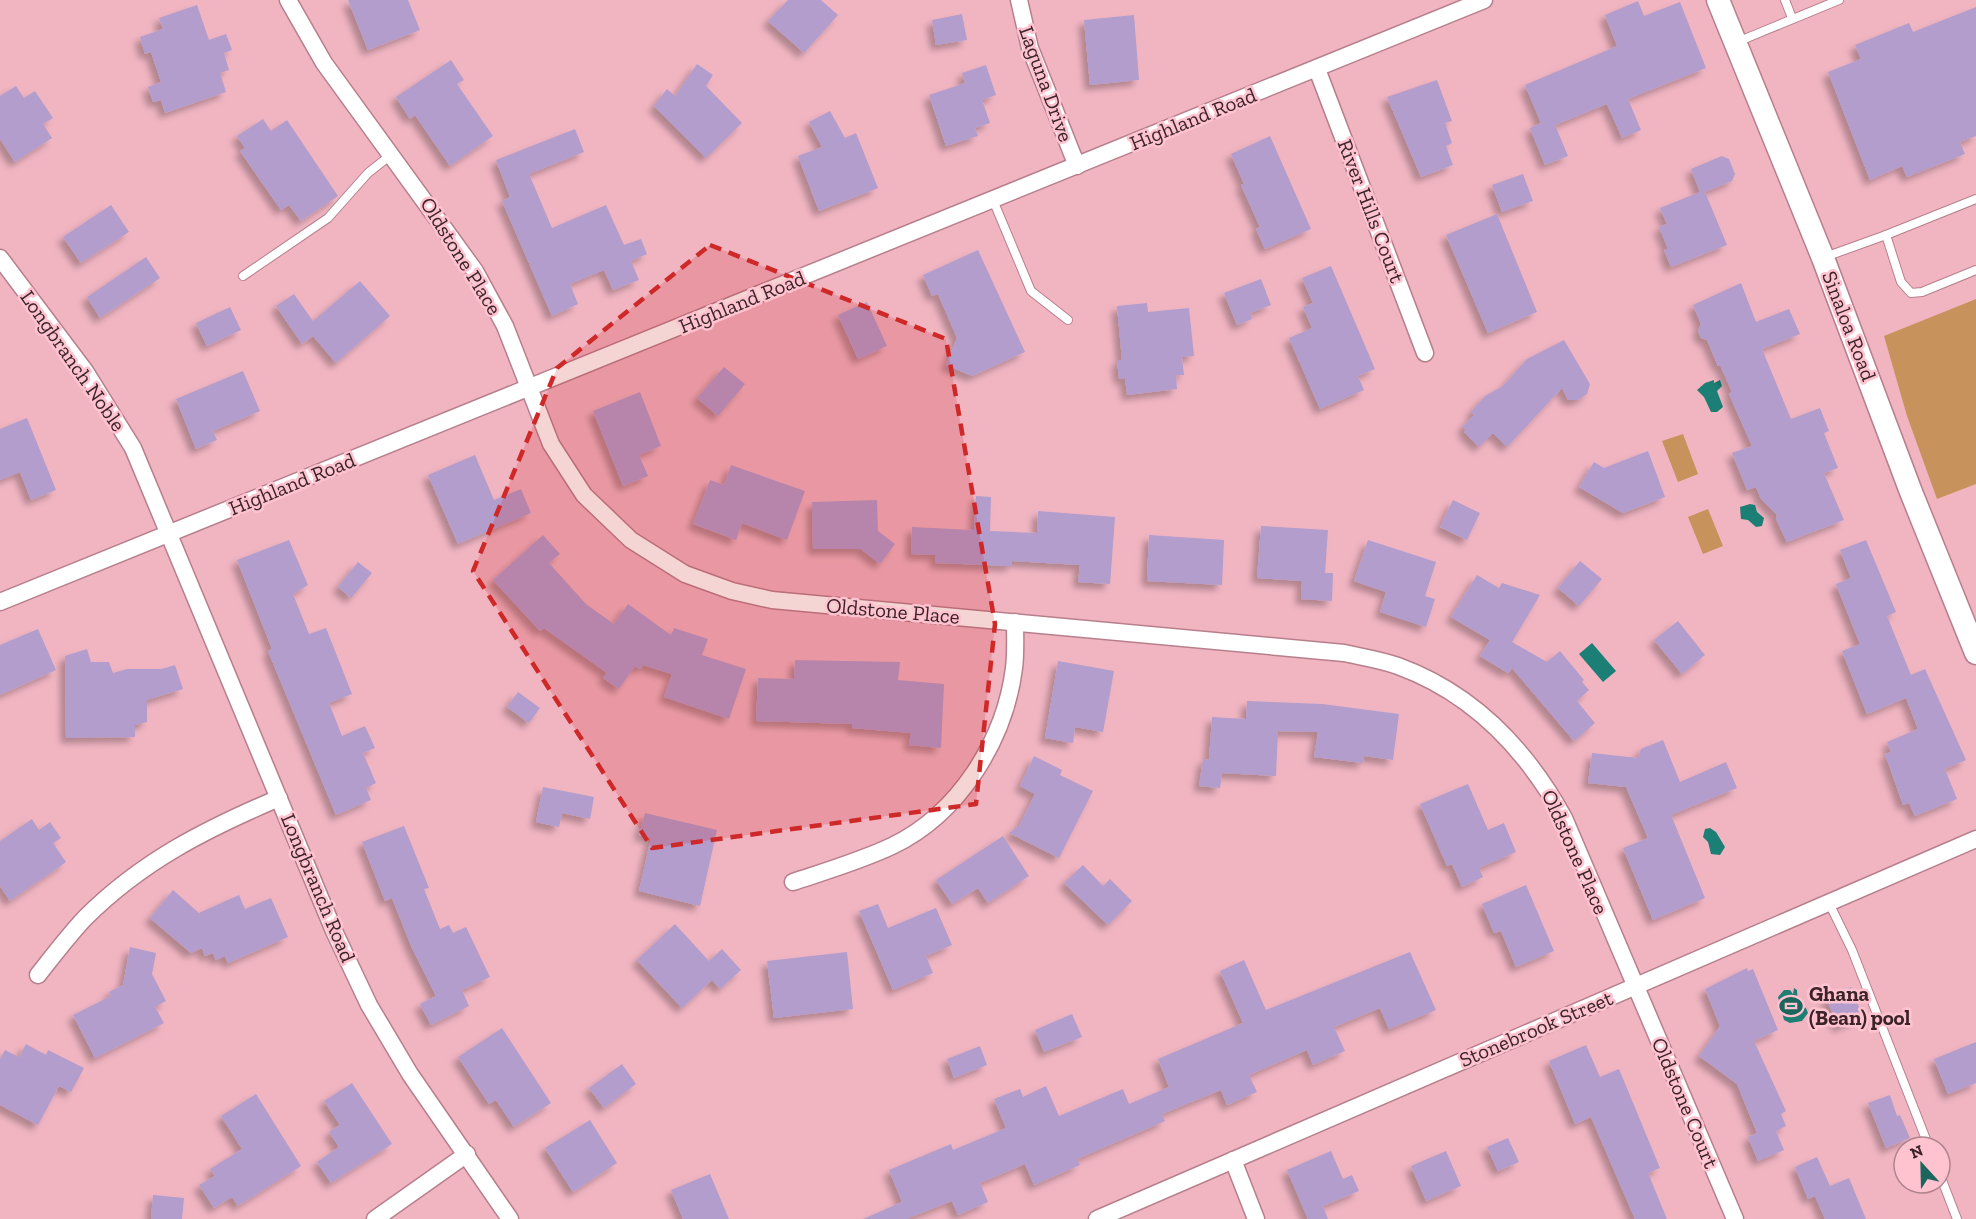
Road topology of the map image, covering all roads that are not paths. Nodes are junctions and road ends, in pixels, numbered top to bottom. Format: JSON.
{"nodes":[{"id":1,"x":288,"y":0,"type":"edge"},
{"id":2,"x":1019,"y":0,"type":"edge"},
{"id":3,"x":1484,"y":0,"type":"edge"},
{"id":4,"x":1718,"y":0,"type":"edge"},
{"id":5,"x":1785,"y":0,"type":"edge"},
{"id":6,"x":1839,"y":0,"type":"edge"},
{"id":7,"x":1792,"y":18,"type":"junction"},
{"id":8,"x":1734,"y":43,"type":"junction"},
{"id":9,"x":1317,"y":69,"type":"junction"},
{"id":10,"x":392,"y":154,"type":"junction"},
{"id":11,"x":1077,"y":166,"type":"junction"},
{"id":12,"x":1976,"y":199,"type":"edge"},
{"id":13,"x":993,"y":200,"type":"junction"},
{"id":14,"x":1886,"y":235,"type":"junction"},
{"id":15,"x":0,"y":258,"type":"edge"},
{"id":16,"x":1823,"y":258,"type":"junction"},
{"id":17,"x":1976,"y":270,"type":"edge"},
{"id":18,"x":243,"y":276,"type":"dead end"},
{"id":19,"x":1068,"y":320,"type":"dead end"},
{"id":20,"x":1425,"y":353,"type":"dead end"},
{"id":21,"x":528,"y":388,"type":"junction"},
{"id":22,"x":170,"y":533,"type":"junction"},
{"id":23,"x":0,"y":602,"type":"edge"},
{"id":24,"x":1015,"y":622,"type":"junction"},
{"id":25,"x":1976,"y":653,"type":"edge"},
{"id":26,"x":279,"y":798,"type":"junction"},
{"id":27,"x":1976,"y":839,"type":"edge"},
{"id":28,"x":793,"y":882,"type":"dead end"},
{"id":29,"x":1829,"y":903,"type":"junction"},
{"id":30,"x":38,"y":975,"type":"dead end"},
{"id":31,"x":1634,"y":987,"type":"junction"},
{"id":32,"x":1924,"y":1135,"type":"edge"},
{"id":33,"x":467,"y":1154,"type":"junction"},
{"id":34,"x":1233,"y":1160,"type":"junction"},
{"id":35,"x":1948,"y":1195,"type":"edge"},
{"id":36,"x":375,"y":1219,"type":"edge"},
{"id":37,"x":510,"y":1219,"type":"edge"},
{"id":38,"x":1097,"y":1219,"type":"edge"},
{"id":39,"x":1256,"y":1219,"type":"edge"},
{"id":40,"x":1735,"y":1219,"type":"edge"},
{"id":41,"x":1957,"y":1219,"type":"edge"}],
"edges":[{"from":1,"to":10,"type":"street","name":"Oldstone Place"},
{"from":2,"to":11,"type":"street","name":"Laguna Drive"},
{"from":3,"to":9,"type":"street","name":"Highland Road"},
{"from":4,"to":8,"type":"street","name":"Sinaloa Road"},
{"from":5,"to":7,"type":"lane"},
{"from":6,"to":7,"type":"lane"},
{"from":7,"to":8,"type":"lane"},
{"from":8,"to":16,"type":"street","name":"Sinaloa Road"},
{"from":9,"to":11,"type":"street","name":"Highland Road"},
{"from":9,"to":20,"type":"street","name":"River Hills Court"},
{"from":10,"to":18,"type":"lane"},
{"from":10,"to":21,"type":"street","name":"Oldstone Place"},
{"from":11,"to":13,"type":"street","name":"Highland Road"},
{"from":12,"to":14,"type":"lane"},
{"from":13,"to":19,"type":"lane"},
{"from":13,"to":21,"type":"street","name":"Highland Road"},
{"from":14,"to":16,"type":"lane"},
{"from":14,"to":17,"type":"lane"},
{"from":15,"to":22,"type":"street","name":"Longbranch Noble"},
{"from":16,"to":25,"type":"street","name":"Sinaloa Road"},
{"from":21,"to":22,"type":"street","name":"Highland Road"},
{"from":21,"to":24,"type":"street","name":"Oldstone Place"},
{"from":22,"to":23,"type":"street","name":"Highland Road"},
{"from":22,"to":26,"type":"street","name":"Longbranch Road"},
{"from":24,"to":28,"type":"street"},
{"from":24,"to":31,"type":"street","name":"Oldstone Place"},
{"from":26,"to":30,"type":"street"},
{"from":26,"to":33,"type":"street","name":"Longbranch Road"},
{"from":27,"to":29,"type":"street","name":"Stonebrook Street"},
{"from":29,"to":31,"type":"street","name":"Stonebrook Street"},
{"from":29,"to":32,"type":"lane"},
{"from":31,"to":34,"type":"street","name":"Stonebrook Street"},
{"from":31,"to":40,"type":"street","name":"Oldstone Court"},
{"from":33,"to":36,"type":"street"},
{"from":33,"to":37,"type":"street","name":"Longbranch Road"},
{"from":34,"to":38,"type":"street","name":"Stonebrook Street"},
{"from":34,"to":39,"type":"street"},
{"from":35,"to":41,"type":"lane"}]}
